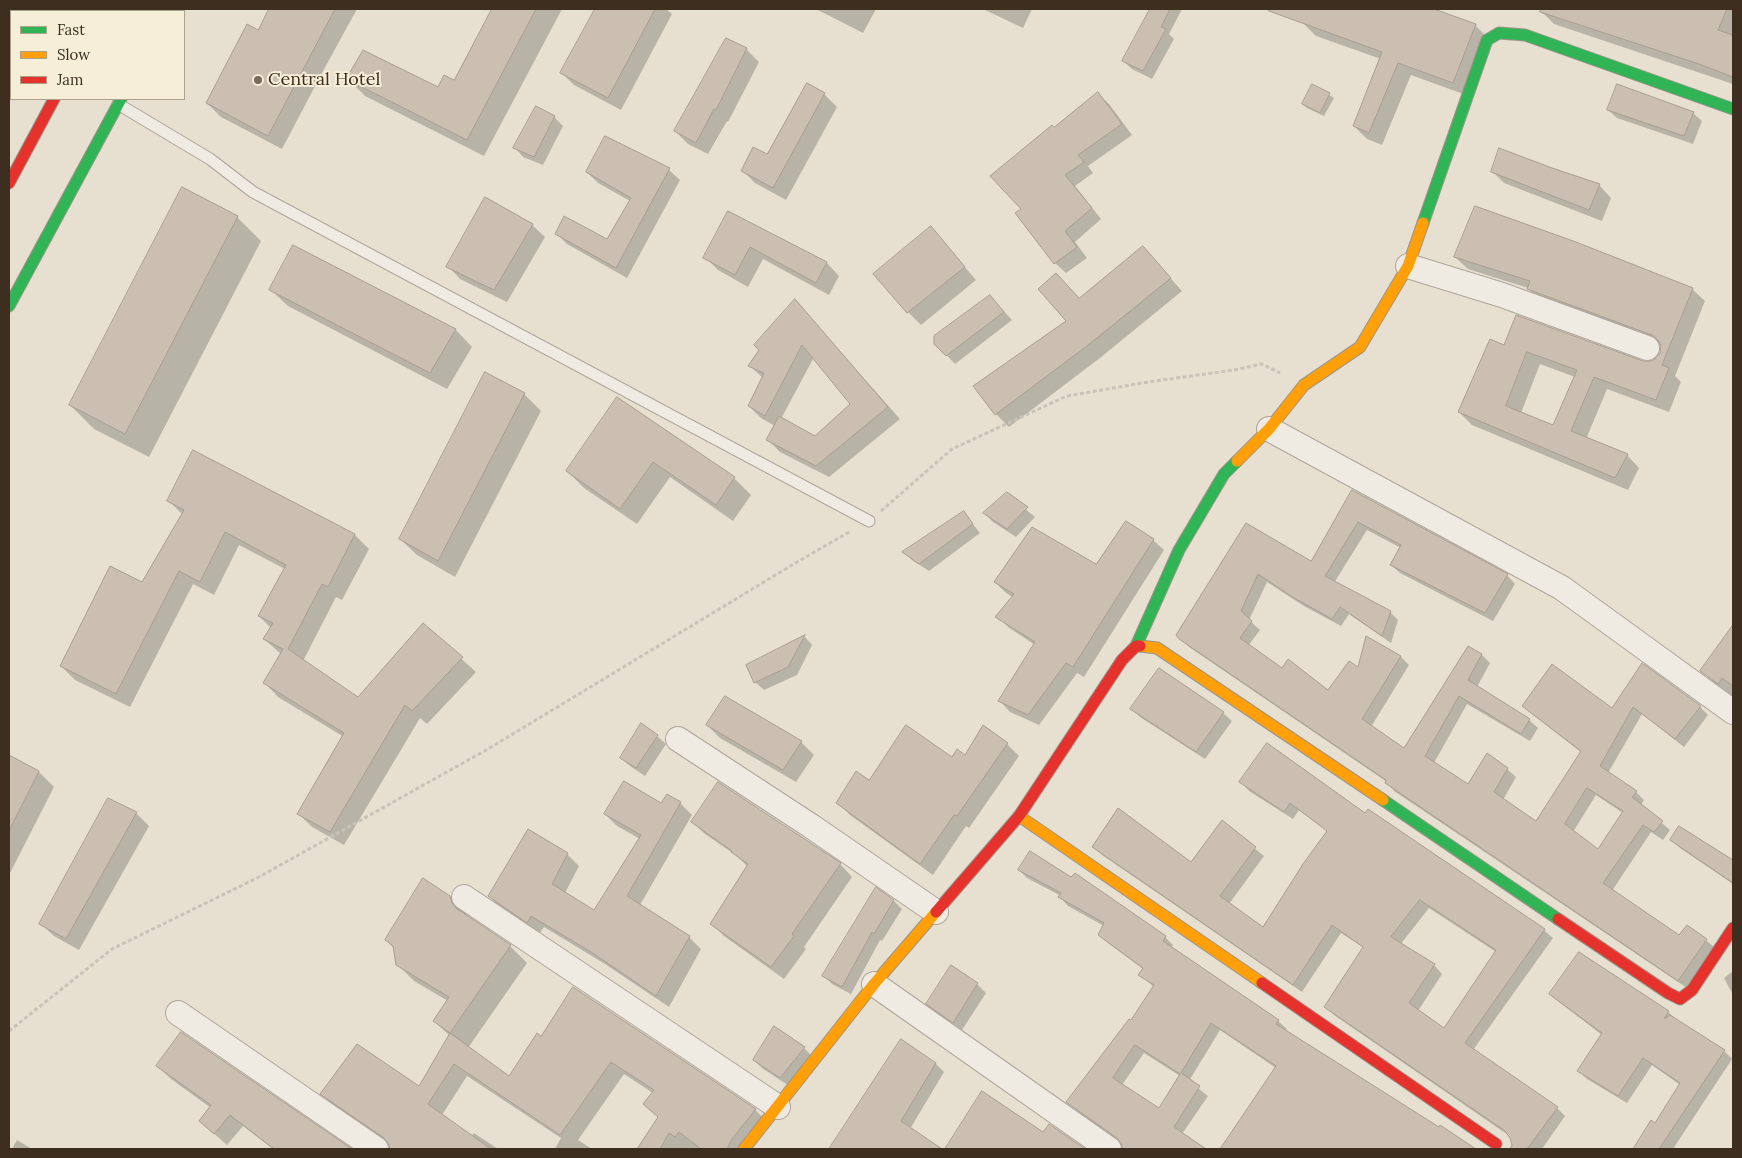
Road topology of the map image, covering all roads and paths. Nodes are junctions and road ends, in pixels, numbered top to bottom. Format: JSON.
{"nodes":[{"id":1,"x":53,"y":100,"type":"edge"},
{"id":2,"x":120,"y":101,"type":"edge"},
{"id":3,"x":1733,"y":109,"type":"edge"},
{"id":4,"x":9,"y":183,"type":"edge"},
{"id":5,"x":1408,"y":266,"type":"junction"},
{"id":6,"x":9,"y":306,"type":"edge"},
{"id":7,"x":1647,"y":348,"type":"dead end"},
{"id":8,"x":1304,"y":385,"type":"junction"},
{"id":9,"x":1269,"y":429,"type":"junction"},
{"id":10,"x":870,"y":521,"type":"junction"},
{"id":11,"x":1136,"y":646,"type":"junction"},
{"id":12,"x":1733,"y":712,"type":"edge"},
{"id":13,"x":678,"y":739,"type":"dead end"},
{"id":14,"x":1019,"y":816,"type":"junction"},
{"id":15,"x":464,"y":897,"type":"dead end"},
{"id":16,"x":936,"y":912,"type":"junction"},
{"id":17,"x":1733,"y":928,"type":"edge"},
{"id":18,"x":874,"y":984,"type":"junction"},
{"id":19,"x":178,"y":1013,"type":"dead end"},
{"id":20,"x":9,"y":1031,"type":"edge"},
{"id":21,"x":778,"y":1107,"type":"junction"},
{"id":22,"x":1496,"y":1144,"type":"dead end"},
{"id":23,"x":376,"y":1149,"type":"edge"},
{"id":24,"x":744,"y":1149,"type":"edge"},
{"id":25,"x":1109,"y":1149,"type":"edge"}],
"edges":[{"from":1,"to":4,"type":"street"},
{"from":2,"to":6,"type":"street"},
{"from":2,"to":10,"type":"lane"},
{"from":3,"to":5,"type":"street"},
{"from":5,"to":7,"type":"street"},
{"from":5,"to":8,"type":"street"},
{"from":8,"to":9,"type":"street"},
{"from":8,"to":10,"type":"path"},
{"from":9,"to":11,"type":"street"},
{"from":9,"to":12,"type":"street"},
{"from":10,"to":20,"type":"path"},
{"from":11,"to":14,"type":"street"},
{"from":11,"to":17,"type":"street"},
{"from":13,"to":16,"type":"street"},
{"from":14,"to":16,"type":"street"},
{"from":14,"to":22,"type":"street"},
{"from":15,"to":21,"type":"street"},
{"from":16,"to":18,"type":"street"},
{"from":18,"to":21,"type":"street"},
{"from":18,"to":25,"type":"street"},
{"from":19,"to":23,"type":"street"},
{"from":21,"to":24,"type":"street"}]}
